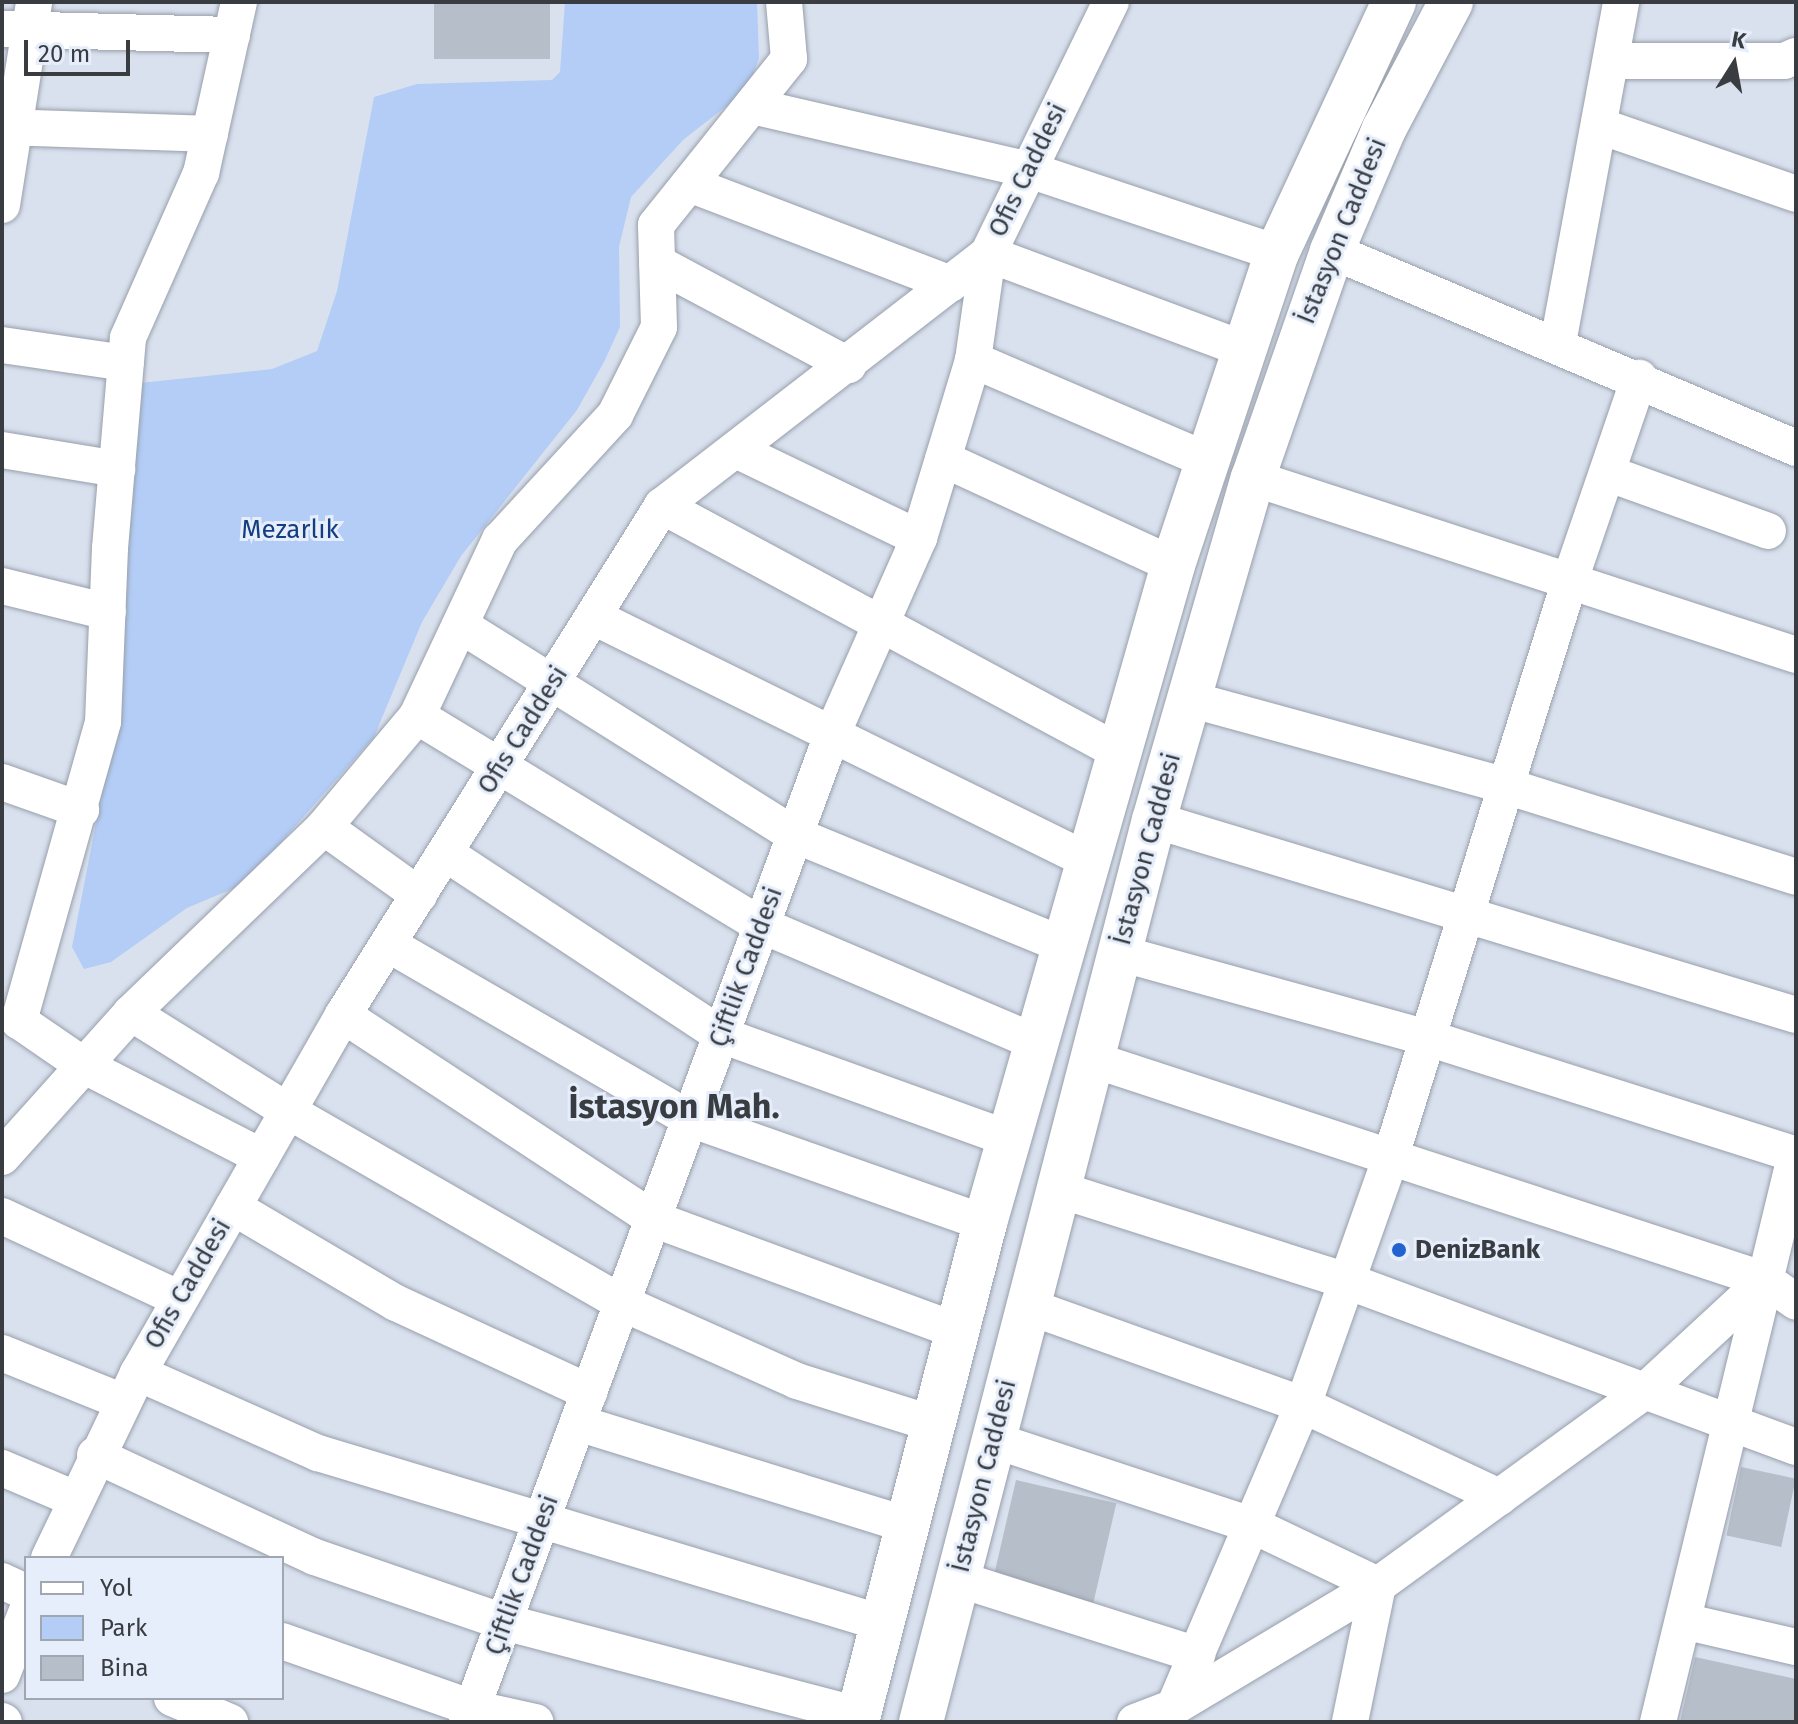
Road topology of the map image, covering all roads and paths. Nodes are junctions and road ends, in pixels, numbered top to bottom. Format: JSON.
{"nodes":[{"id":1,"x":784,"y":2,"type":"edge"},
{"id":2,"x":1111,"y":2,"type":"edge"},
{"id":3,"x":1394,"y":2,"type":"edge"},
{"id":4,"x":1451,"y":2,"type":"edge"},
{"id":5,"x":1621,"y":2,"type":"edge"},
{"id":6,"x":235,"y":19,"type":"edge"},
{"id":7,"x":22,"y":20,"type":"edge"},
{"id":8,"x":1796,"y":56,"type":"edge"},
{"id":9,"x":1613,"y":61,"type":"junction"},
{"id":10,"x":752,"y":106,"type":"junction"},
{"id":11,"x":1600,"y":126,"type":"junction"},
{"id":12,"x":8,"y":128,"type":"edge"},
{"id":13,"x":210,"y":134,"type":"junction"},
{"id":14,"x":1029,"y":170,"type":"junction"},
{"id":15,"x":689,"y":184,"type":"junction"},
{"id":16,"x":1796,"y":194,"type":"edge"},
{"id":17,"x":2,"y":205,"type":"edge"},
{"id":18,"x":1332,"y":251,"type":"junction"},
{"id":19,"x":1277,"y":253,"type":"junction"},
{"id":20,"x":988,"y":254,"type":"junction"},
{"id":21,"x":657,"y":263,"type":"junction"},
{"id":22,"x":951,"y":284,"type":"junction"},
{"id":23,"x":1558,"y":343,"type":"junction"},
{"id":24,"x":2,"y":345,"type":"edge"},
{"id":25,"x":1243,"y":349,"type":"junction"},
{"id":26,"x":973,"y":360,"type":"junction"},
{"id":27,"x":126,"y":363,"type":"junction"},
{"id":28,"x":848,"y":365,"type":"junction"},
{"id":29,"x":1639,"y":378,"type":"junction"},
{"id":30,"x":1796,"y":448,"type":"edge"},
{"id":31,"x":2,"y":450,"type":"edge"},
{"id":32,"x":736,"y":450,"type":"junction"},
{"id":33,"x":943,"y":459,"type":"junction"},
{"id":34,"x":1206,"y":460,"type":"junction"},
{"id":35,"x":117,"y":469,"type":"junction"},
{"id":36,"x":1607,"y":473,"type":"junction"},
{"id":37,"x":1253,"y":478,"type":"junction"},
{"id":38,"x":662,"y":506,"type":"junction"},
{"id":39,"x":1768,"y":531,"type":"dead end"},
{"id":40,"x":919,"y":538,"type":"junction"},
{"id":41,"x":1173,"y":565,"type":"junction"},
{"id":42,"x":1569,"y":583,"type":"junction"},
{"id":43,"x":2,"y":586,"type":"edge"},
{"id":44,"x":108,"y":612,"type":"junction"},
{"id":45,"x":594,"y":617,"type":"junction"},
{"id":46,"x":885,"y":624,"type":"junction"},
{"id":47,"x":460,"y":625,"type":"junction"},
{"id":48,"x":1796,"y":655,"type":"edge"},
{"id":49,"x":553,"y":684,"type":"junction"},
{"id":50,"x":1189,"y":699,"type":"junction"},
{"id":51,"x":417,"y":716,"type":"junction"},
{"id":52,"x":833,"y":732,"type":"junction"},
{"id":53,"x":1121,"y":753,"type":"junction"},
{"id":54,"x":499,"y":769,"type":"junction"},
{"id":55,"x":2,"y":782,"type":"edge"},
{"id":56,"x":1506,"y":786,"type":"junction"},
{"id":57,"x":81,"y":810,"type":"junction"},
{"id":58,"x":1154,"y":820,"type":"junction"},
{"id":59,"x":324,"y":827,"type":"junction"},
{"id":60,"x":795,"y":835,"type":"junction"},
{"id":61,"x":445,"y":853,"type":"junction"},
{"id":62,"x":1091,"y":862,"type":"junction"},
{"id":63,"x":1796,"y":877,"type":"edge"},
{"id":64,"x":419,"y":895,"type":"junction"},
{"id":65,"x":1467,"y":913,"type":"junction"},
{"id":66,"x":761,"y":925,"type":"junction"},
{"id":67,"x":388,"y":944,"type":"junction"},
{"id":68,"x":1066,"y":946,"type":"junction"},
{"id":69,"x":1119,"y":953,"type":"junction"},
{"id":70,"x":131,"y":1013,"type":"junction"},
{"id":71,"x":343,"y":1015,"type":"junction"},
{"id":72,"x":1796,"y":1015,"type":"edge"},
{"id":73,"x":11,"y":1018,"type":"edge"},
{"id":74,"x":721,"y":1035,"type":"junction"},
{"id":75,"x":1428,"y":1038,"type":"junction"},
{"id":76,"x":1037,"y":1043,"type":"junction"},
{"id":77,"x":1091,"y":1059,"type":"junction"},
{"id":78,"x":83,"y":1065,"type":"junction"},
{"id":79,"x":288,"y":1111,"type":"junction"},
{"id":80,"x":690,"y":1119,"type":"junction"},
{"id":81,"x":15,"y":1131,"type":"edge"},
{"id":82,"x":1010,"y":1139,"type":"junction"},
{"id":83,"x":1796,"y":1154,"type":"edge"},
{"id":84,"x":1391,"y":1156,"type":"junction"},
{"id":85,"x":2,"y":1157,"type":"edge"},
{"id":86,"x":262,"y":1157,"type":"junction"},
{"id":87,"x":1057,"y":1189,"type":"junction"},
{"id":88,"x":233,"y":1207,"type":"junction"},
{"id":89,"x":2,"y":1216,"type":"edge"},
{"id":90,"x":653,"y":1219,"type":"junction"},
{"id":91,"x":985,"y":1223,"type":"junction"},
{"id":92,"x":1765,"y":1280,"type":"junction"},
{"id":93,"x":1347,"y":1281,"type":"junction"},
{"id":94,"x":180,"y":1299,"type":"junction"},
{"id":95,"x":1796,"y":1302,"type":"edge"},
{"id":96,"x":622,"y":1303,"type":"junction"},
{"id":97,"x":1027,"y":1306,"type":"junction"},
{"id":98,"x":958,"y":1331,"type":"junction"},
{"id":99,"x":2,"y":1353,"type":"edge"},
{"id":100,"x":130,"y":1387,"type":"junction"},
{"id":101,"x":1644,"y":1392,"type":"junction"},
{"id":102,"x":1303,"y":1405,"type":"junction"},
{"id":103,"x":584,"y":1408,"type":"junction"},
{"id":104,"x":933,"y":1424,"type":"junction"},
{"id":105,"x":1730,"y":1426,"type":"junction"},
{"id":106,"x":993,"y":1440,"type":"junction"},
{"id":107,"x":1796,"y":1447,"type":"edge"},
{"id":108,"x":95,"y":1455,"type":"junction"},
{"id":109,"x":2,"y":1468,"type":"edge"},
{"id":110,"x":1499,"y":1497,"type":"junction"},
{"id":111,"x":75,"y":1499,"type":"junction"},
{"id":112,"x":541,"y":1523,"type":"junction"},
{"id":113,"x":907,"y":1525,"type":"junction"},
{"id":114,"x":1252,"y":1525,"type":"junction"},
{"id":115,"x":58,"y":1555,"type":"edge"},
{"id":116,"x":958,"y":1579,"type":"junction"},
{"id":117,"x":2,"y":1581,"type":"edge"},
{"id":118,"x":1378,"y":1585,"type":"junction"},
{"id":119,"x":24,"y":1591,"type":"edge"},
{"id":120,"x":1683,"y":1621,"type":"junction"},
{"id":121,"x":504,"y":1622,"type":"junction"},
{"id":122,"x":882,"y":1623,"type":"junction"},
{"id":123,"x":23,"y":1628,"type":"edge"},
{"id":124,"x":284,"y":1642,"type":"edge"},
{"id":125,"x":1796,"y":1647,"type":"edge"},
{"id":126,"x":1197,"y":1655,"type":"junction"},
{"id":127,"x":2,"y":1675,"type":"edge"},
{"id":128,"x":177,"y":1700,"type":"edge"},
{"id":129,"x":1174,"y":1707,"type":"junction"},
{"id":130,"x":470,"y":1715,"type":"edge"},
{"id":131,"x":858,"y":1718,"type":"edge"},
{"id":132,"x":230,"y":1722,"type":"edge"},
{"id":133,"x":535,"y":1722,"type":"edge"},
{"id":134,"x":921,"y":1722,"type":"edge"},
{"id":135,"x":1135,"y":1722,"type":"edge"},
{"id":136,"x":1350,"y":1722,"type":"edge"},
{"id":137,"x":1658,"y":1722,"type":"edge"}],
"edges":[{"from":1,"to":10,"type":"street"},
{"from":2,"to":14,"type":"street","name":"Ofis Caddesi"},
{"from":3,"to":19,"type":"main road"},
{"from":4,"to":18,"type":"main road","name":"İstasyon Caddesi"},
{"from":5,"to":9,"type":"street"},
{"from":6,"to":7,"type":"street"},
{"from":6,"to":13,"type":"street"},
{"from":7,"to":12,"type":"street"},
{"from":8,"to":9,"type":"street"},
{"from":9,"to":11,"type":"street"},
{"from":10,"to":14,"type":"street"},
{"from":10,"to":15,"type":"street"},
{"from":11,"to":16,"type":"street"},
{"from":11,"to":23,"type":"street"},
{"from":12,"to":13,"type":"street"},
{"from":12,"to":17,"type":"street"},
{"from":13,"to":27,"type":"street"},
{"from":14,"to":19,"type":"street"},
{"from":14,"to":20,"type":"street","name":"Ofis Caddesi"},
{"from":15,"to":21,"type":"street"},
{"from":15,"to":22,"type":"street"},
{"from":18,"to":23,"type":"street"},
{"from":18,"to":37,"type":"main road","name":"İstasyon Caddesi"},
{"from":19,"to":25,"type":"main road"},
{"from":20,"to":22,"type":"street","name":"Ofis Caddesi"},
{"from":20,"to":25,"type":"street"},
{"from":20,"to":26,"type":"street","name":"Çiftlik Caddesi"},
{"from":21,"to":28,"type":"street"},
{"from":21,"to":47,"type":"street"},
{"from":22,"to":28,"type":"street","name":"Ofis Caddesi"},
{"from":23,"to":29,"type":"street"},
{"from":24,"to":27,"type":"street"},
{"from":25,"to":34,"type":"main road"},
{"from":26,"to":33,"type":"street","name":"Çiftlik Caddesi"},
{"from":26,"to":34,"type":"street"},
{"from":27,"to":35,"type":"street"},
{"from":28,"to":32,"type":"street","name":"Ofis Caddesi"},
{"from":29,"to":30,"type":"street"},
{"from":29,"to":36,"type":"street"},
{"from":31,"to":35,"type":"street"},
{"from":32,"to":38,"type":"street","name":"Ofis Caddesi"},
{"from":32,"to":40,"type":"street"},
{"from":33,"to":40,"type":"street","name":"Çiftlik Caddesi"},
{"from":33,"to":41,"type":"street"},
{"from":34,"to":41,"type":"main road"},
{"from":35,"to":44,"type":"street"},
{"from":36,"to":39,"type":"street"},
{"from":36,"to":42,"type":"street"},
{"from":37,"to":42,"type":"street"},
{"from":37,"to":50,"type":"main road","name":"İstasyon Caddesi"},
{"from":38,"to":45,"type":"street","name":"Ofis Caddesi"},
{"from":38,"to":46,"type":"street"},
{"from":40,"to":46,"type":"street","name":"Çiftlik Caddesi"},
{"from":41,"to":53,"type":"main road"},
{"from":42,"to":48,"type":"street"},
{"from":42,"to":56,"type":"street"},
{"from":43,"to":44,"type":"street"},
{"from":44,"to":57,"type":"street"},
{"from":45,"to":49,"type":"street","name":"Ofis Caddesi"},
{"from":45,"to":52,"type":"street"},
{"from":46,"to":52,"type":"street","name":"Çiftlik Caddesi"},
{"from":46,"to":53,"type":"street"},
{"from":47,"to":49,"type":"street"},
{"from":47,"to":51,"type":"street"},
{"from":49,"to":54,"type":"street","name":"Ofis Caddesi"},
{"from":49,"to":60,"type":"street"},
{"from":50,"to":56,"type":"street"},
{"from":50,"to":58,"type":"main road","name":"İstasyon Caddesi"},
{"from":51,"to":54,"type":"street"},
{"from":51,"to":59,"type":"street"},
{"from":52,"to":60,"type":"street","name":"Çiftlik Caddesi"},
{"from":52,"to":62,"type":"street"},
{"from":53,"to":62,"type":"main road"},
{"from":54,"to":61,"type":"street","name":"Ofis Caddesi"},
{"from":54,"to":66,"type":"street"},
{"from":55,"to":57,"type":"street"},
{"from":56,"to":63,"type":"street"},
{"from":56,"to":65,"type":"street"},
{"from":57,"to":73,"type":"street"},
{"from":58,"to":65,"type":"street"},
{"from":58,"to":69,"type":"main road","name":"İstasyon Caddesi"},
{"from":59,"to":64,"type":"street"},
{"from":59,"to":70,"type":"street"},
{"from":60,"to":66,"type":"street","name":"Çiftlik Caddesi"},
{"from":60,"to":68,"type":"street"},
{"from":61,"to":64,"type":"street","name":"Ofis Caddesi"},
{"from":61,"to":74,"type":"street"},
{"from":62,"to":68,"type":"main road"},
{"from":64,"to":67,"type":"street","name":"Ofis Caddesi"},
{"from":65,"to":72,"type":"street"},
{"from":65,"to":75,"type":"street"},
{"from":66,"to":74,"type":"street","name":"Çiftlik Caddesi"},
{"from":66,"to":76,"type":"street"},
{"from":67,"to":71,"type":"street","name":"Ofis Caddesi"},
{"from":67,"to":80,"type":"street"},
{"from":68,"to":76,"type":"main road"},
{"from":69,"to":75,"type":"street"},
{"from":69,"to":77,"type":"main road","name":"İstasyon Caddesi"},
{"from":70,"to":78,"type":"street"},
{"from":70,"to":79,"type":"street"},
{"from":71,"to":79,"type":"street","name":"Ofis Caddesi"},
{"from":71,"to":90,"type":"street"},
{"from":73,"to":78,"type":"street"},
{"from":74,"to":80,"type":"street","name":"Çiftlik Caddesi"},
{"from":74,"to":82,"type":"street"},
{"from":75,"to":83,"type":"street"},
{"from":75,"to":84,"type":"street"},
{"from":76,"to":82,"type":"main road"},
{"from":77,"to":84,"type":"street"},
{"from":77,"to":87,"type":"main road","name":"İstasyon Caddesi"},
{"from":78,"to":81,"type":"street"},
{"from":78,"to":86,"type":"street"},
{"from":79,"to":86,"type":"street","name":"Ofis Caddesi"},
{"from":79,"to":96,"type":"street"},
{"from":80,"to":90,"type":"street","name":"Çiftlik Caddesi"},
{"from":80,"to":91,"type":"street"},
{"from":81,"to":85,"type":"street"},
{"from":82,"to":91,"type":"main road"},
{"from":83,"to":92,"type":"street"},
{"from":84,"to":92,"type":"street"},
{"from":84,"to":93,"type":"street"},
{"from":86,"to":88,"type":"street","name":"Ofis Caddesi"},
{"from":87,"to":93,"type":"street"},
{"from":87,"to":97,"type":"main road","name":"İstasyon Caddesi"},
{"from":88,"to":94,"type":"street","name":"Ofis Caddesi"},
{"from":88,"to":103,"type":"street"},
{"from":89,"to":94,"type":"street"},
{"from":90,"to":96,"type":"street","name":"Çiftlik Caddesi"},
{"from":90,"to":98,"type":"street"},
{"from":91,"to":98,"type":"main road"},
{"from":92,"to":95,"type":"street"},
{"from":92,"to":101,"type":"street"},
{"from":92,"to":105,"type":"street"},
{"from":93,"to":101,"type":"street"},
{"from":93,"to":102,"type":"street"},
{"from":94,"to":100,"type":"street","name":"Ofis Caddesi"},
{"from":96,"to":103,"type":"street","name":"Çiftlik Caddesi"},
{"from":96,"to":104,"type":"street"},
{"from":97,"to":102,"type":"street"},
{"from":97,"to":106,"type":"main road","name":"İstasyon Caddesi"},
{"from":98,"to":104,"type":"main road"},
{"from":99,"to":100,"type":"street"},
{"from":100,"to":108,"type":"street","name":"Ofis Caddesi"},
{"from":100,"to":112,"type":"street"},
{"from":101,"to":105,"type":"street"},
{"from":101,"to":110,"type":"street"},
{"from":102,"to":110,"type":"street"},
{"from":102,"to":114,"type":"street"},
{"from":103,"to":112,"type":"street","name":"Çiftlik Caddesi"},
{"from":103,"to":113,"type":"street"},
{"from":104,"to":113,"type":"main road"},
{"from":105,"to":107,"type":"street"},
{"from":105,"to":120,"type":"street"},
{"from":106,"to":114,"type":"street"},
{"from":106,"to":116,"type":"main road","name":"İstasyon Caddesi"},
{"from":108,"to":111,"type":"street","name":"Ofis Caddesi"},
{"from":108,"to":121,"type":"street"},
{"from":109,"to":111,"type":"street"},
{"from":110,"to":118,"type":"street"},
{"from":111,"to":115,"type":"street","name":"Ofis Caddesi"},
{"from":112,"to":121,"type":"street","name":"Çiftlik Caddesi"},
{"from":112,"to":122,"type":"street"},
{"from":113,"to":122,"type":"main road"},
{"from":114,"to":118,"type":"street"},
{"from":114,"to":126,"type":"street"},
{"from":116,"to":126,"type":"street"},
{"from":116,"to":134,"type":"main road","name":"İstasyon Caddesi"},
{"from":117,"to":119,"type":"street"},
{"from":118,"to":129,"type":"street"},
{"from":118,"to":136,"type":"street"},
{"from":120,"to":125,"type":"street"},
{"from":120,"to":137,"type":"street"},
{"from":121,"to":130,"type":"street","name":"Çiftlik Caddesi"},
{"from":121,"to":131,"type":"street"},
{"from":122,"to":131,"type":"main road"},
{"from":123,"to":127,"type":"street"},
{"from":124,"to":130,"type":"street"},
{"from":126,"to":129,"type":"street"},
{"from":128,"to":132,"type":"street"},
{"from":129,"to":135,"type":"street"},
{"from":130,"to":133,"type":"street"}]}
